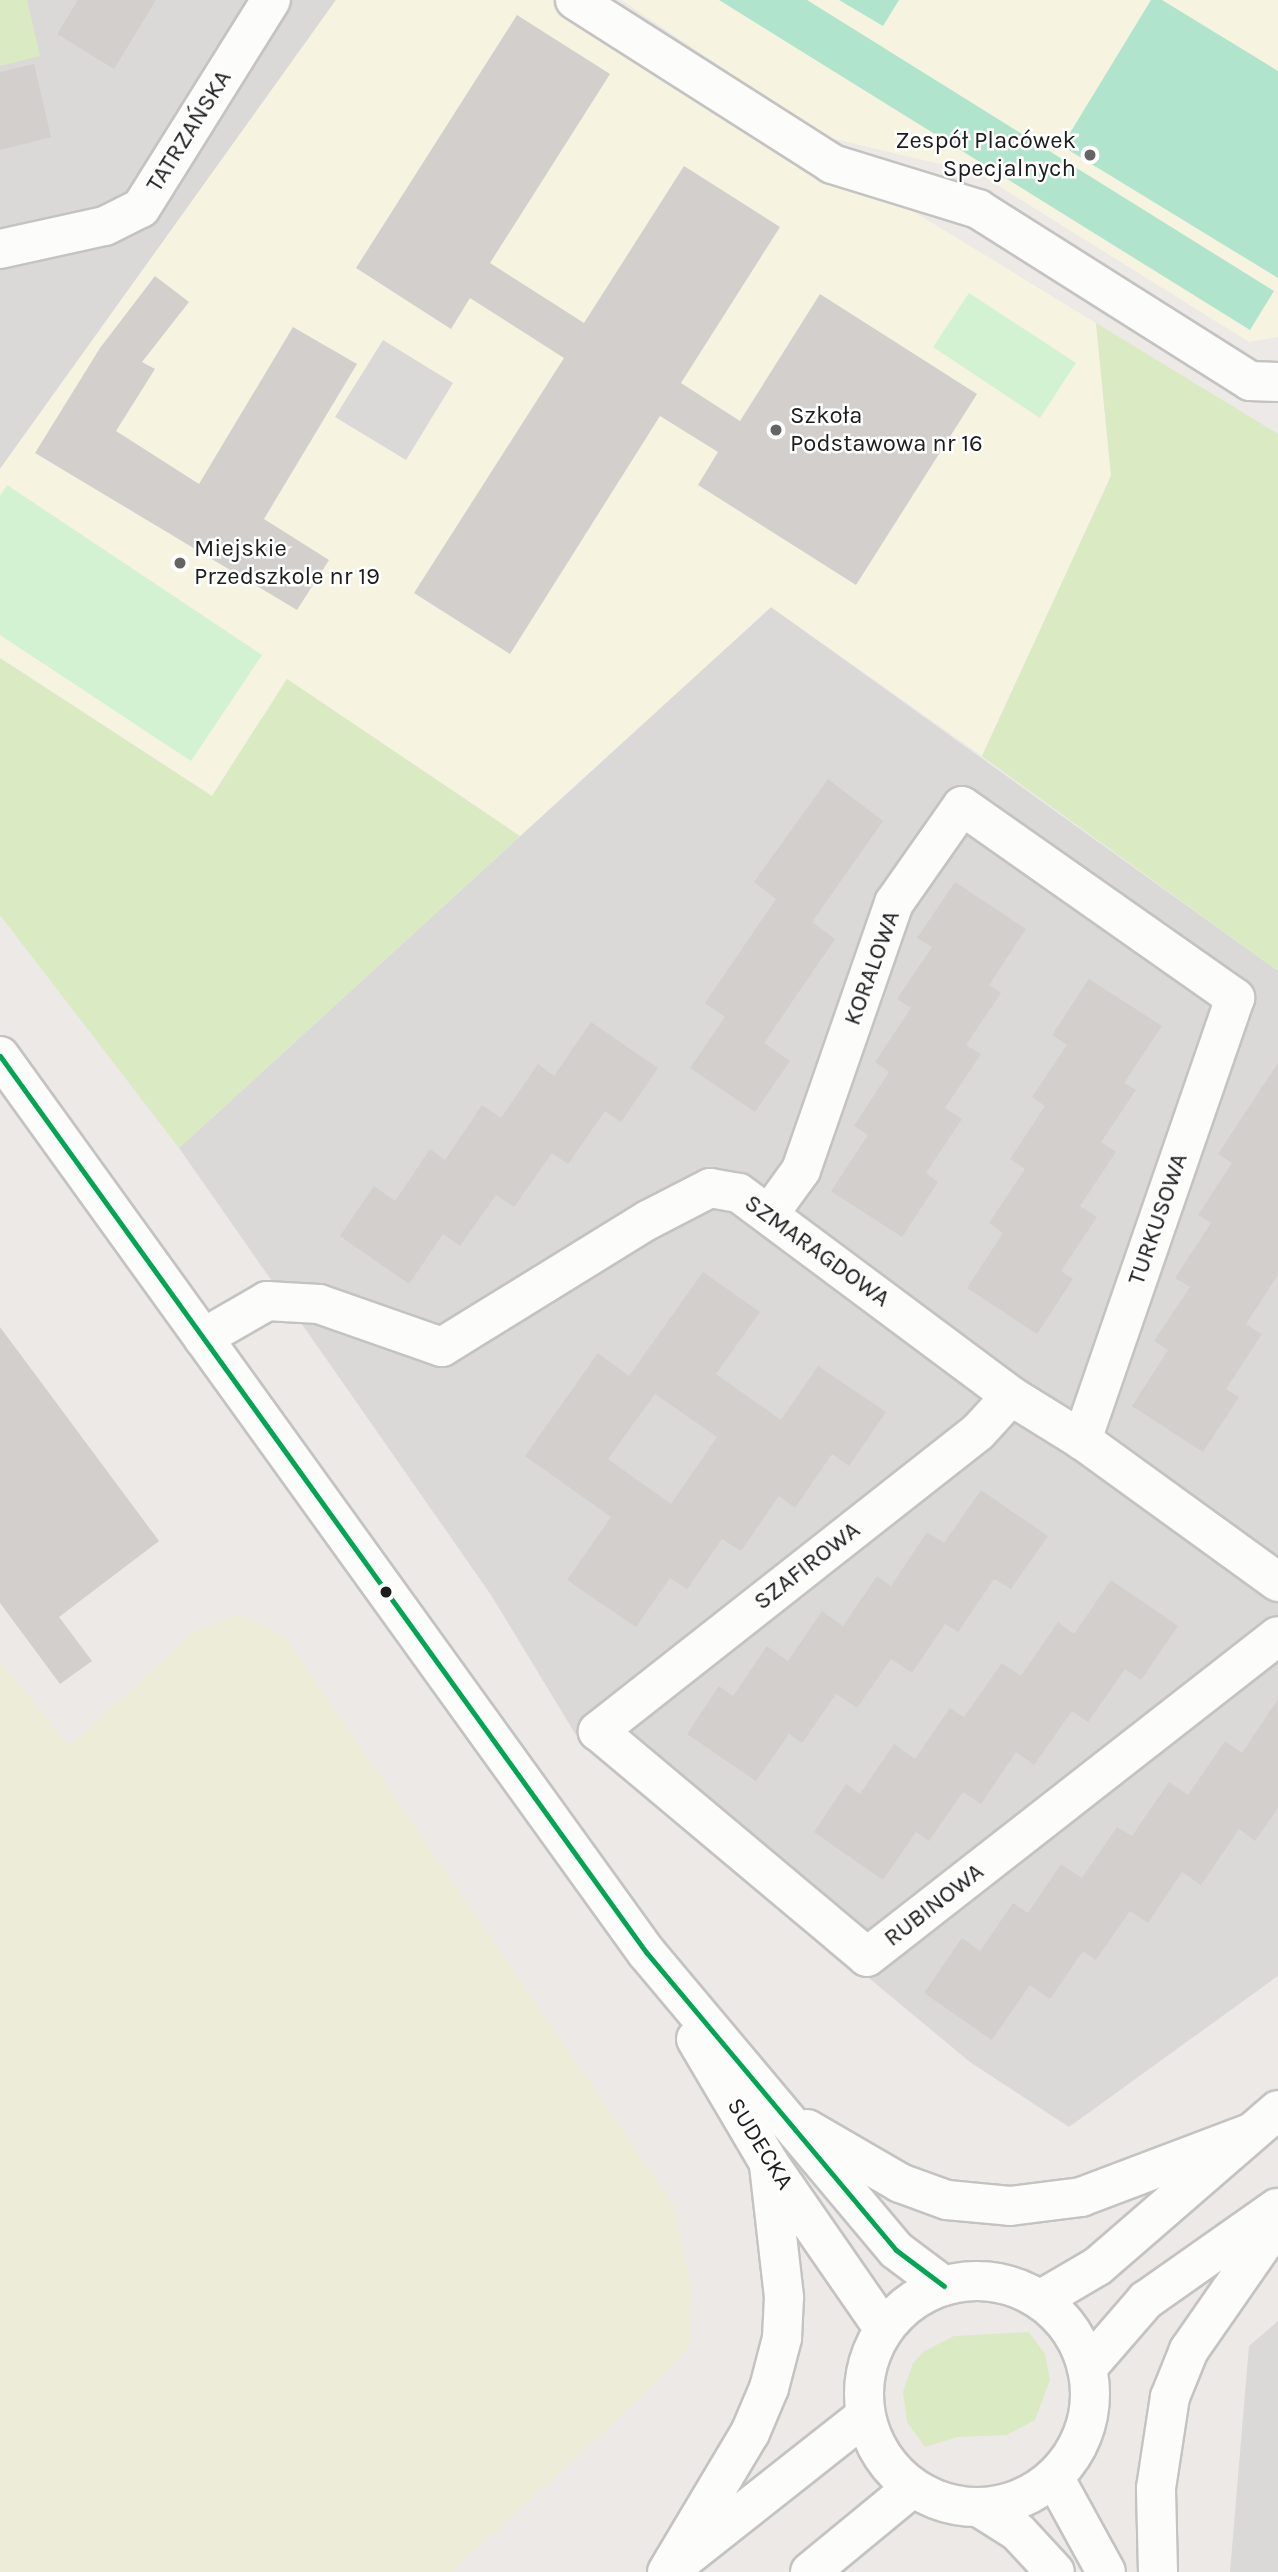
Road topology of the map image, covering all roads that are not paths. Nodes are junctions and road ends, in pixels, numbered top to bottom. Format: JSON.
{"nodes":[{"id":1,"x":271,"y":0,"type":"edge"},
{"id":2,"x":575,"y":0,"type":"edge"},
{"id":3,"x":0,"y":249,"type":"edge"},
{"id":4,"x":1278,"y":382,"type":"edge"},
{"id":5,"x":1235,"y":998,"type":"joint"},
{"id":6,"x":0,"y":1056,"type":"edge"},
{"id":7,"x":770,"y":1213,"type":"junction"},
{"id":8,"x":203,"y":1338,"type":"junction"},
{"id":9,"x":1011,"y":1396,"type":"junction"},
{"id":10,"x":1082,"y":1440,"type":"junction"},
{"id":11,"x":1278,"y":1582,"type":"edge"},
{"id":12,"x":1278,"y":1636,"type":"edge"},
{"id":13,"x":598,"y":1731,"type":"joint"},
{"id":14,"x":646,"y":1952,"type":"junction"},
{"id":15,"x":1278,"y":2110,"type":"edge"},
{"id":16,"x":785,"y":2115,"type":"junction"},
{"id":17,"x":1248,"y":2133,"type":"junction"},
{"id":18,"x":769,"y":2164,"type":"junction"},
{"id":19,"x":1278,"y":2207,"type":"edge"},
{"id":20,"x":1278,"y":2221,"type":"edge"},
{"id":21,"x":944,"y":2286,"type":"junction"},
{"id":22,"x":1040,"y":2300,"type":"junction"},
{"id":23,"x":884,"y":2329,"type":"junction"},
{"id":24,"x":1087,"y":2368,"type":"junction"},
{"id":25,"x":865,"y":2416,"type":"junction"},
{"id":26,"x":1054,"y":2477,"type":"junction"},
{"id":27,"x":912,"y":2488,"type":"junction"},
{"id":28,"x":980,"y":2508,"type":"junction"},
{"id":29,"x":667,"y":2572,"type":"edge"},
{"id":30,"x":810,"y":2572,"type":"edge"},
{"id":31,"x":1055,"y":2572,"type":"edge"},
{"id":32,"x":1105,"y":2572,"type":"edge"},
{"id":33,"x":1158,"y":2572,"type":"edge"}],
"edges":[{"from":1,"to":3,"type":"street","name":"TATRZAŃSKA"},
{"from":2,"to":4,"type":"street"},
{"from":5,"to":7,"type":"street","name":"KORALOWA"},
{"from":5,"to":10,"type":"street","name":"TURKUSOWA"},
{"from":6,"to":8,"type":"street","name":"SUDECKA"},
{"from":7,"to":8,"type":"street","name":"SZMARAGDOWA"},
{"from":7,"to":9,"type":"street","name":"SZMARAGDOWA"},
{"from":8,"to":14,"type":"street","name":"SUDECKA"},
{"from":9,"to":10,"type":"street","name":"SZMARAGDOWA"},
{"from":9,"to":13,"type":"street","name":"SZAFIROWA"},
{"from":10,"to":11,"type":"street","name":"SZMARAGDOWA"},
{"from":12,"to":13,"type":"street","name":"RUBINOWA"},
{"from":14,"to":16,"type":"street","name":"SUDECKA"},
{"from":14,"to":18,"type":"street","name":"SUDECKA"},
{"from":15,"to":17,"type":"street"},
{"from":16,"to":17,"type":"street"},
{"from":16,"to":21,"type":"street","name":"SUDECKA"},
{"from":17,"to":22,"type":"street"},
{"from":18,"to":23,"type":"street","name":"SUDECKA"},
{"from":18,"to":29,"type":"street"},
{"from":19,"to":24,"type":"street"},
{"from":20,"to":33,"type":"street"},
{"from":21,"to":22,"type":"street"},
{"from":21,"to":23,"type":"street"},
{"from":22,"to":24,"type":"street"},
{"from":23,"to":25,"type":"street"},
{"from":24,"to":26,"type":"street"},
{"from":25,"to":27,"type":"street"},
{"from":25,"to":29,"type":"street"},
{"from":26,"to":28,"type":"street"},
{"from":26,"to":32,"type":"street"},
{"from":27,"to":28,"type":"street"},
{"from":27,"to":30,"type":"street"},
{"from":28,"to":31,"type":"street"}]}
